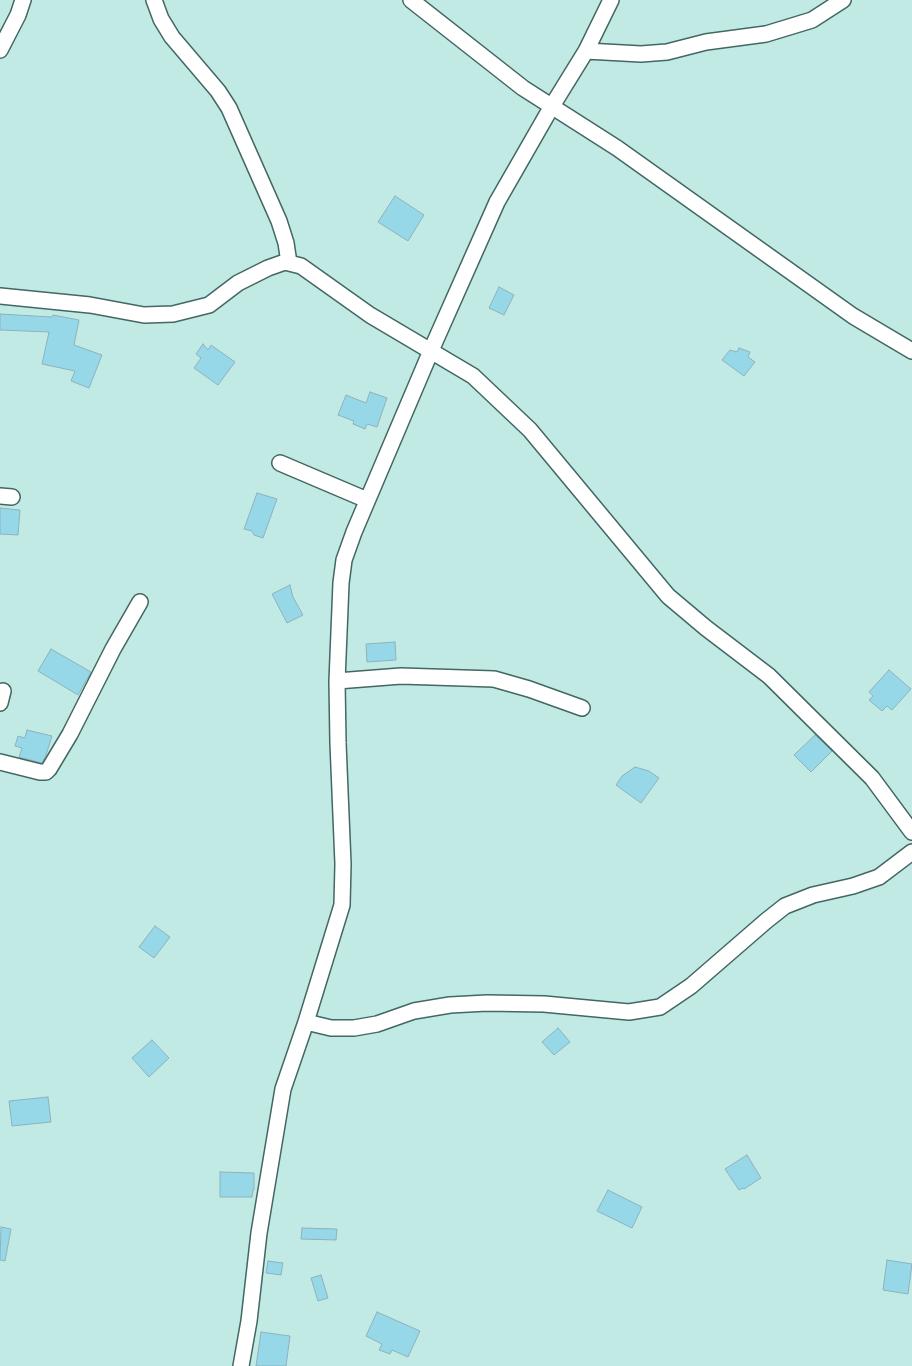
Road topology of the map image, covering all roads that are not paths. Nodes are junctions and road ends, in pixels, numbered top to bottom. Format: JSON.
{"nodes":[{"id":1,"x":23,"y":0,"type":"edge"},
{"id":2,"x":154,"y":0,"type":"edge"},
{"id":3,"x":410,"y":0,"type":"edge"},
{"id":4,"x":611,"y":0,"type":"edge"},
{"id":5,"x":843,"y":0,"type":"edge"},
{"id":6,"x":0,"y":50,"type":"edge"},
{"id":7,"x":586,"y":51,"type":"junction"},
{"id":8,"x":552,"y":106,"type":"junction"},
{"id":9,"x":289,"y":263,"type":"junction"},
{"id":10,"x":0,"y":296,"type":"edge"},
{"id":11,"x":431,"y":350,"type":"junction"},
{"id":12,"x":912,"y":351,"type":"edge"},
{"id":13,"x":280,"y":463,"type":"dead end"},
{"id":14,"x":367,"y":500,"type":"junction"},
{"id":15,"x":140,"y":602,"type":"dead end"},
{"id":16,"x":337,"y":681,"type":"junction"},
{"id":17,"x":582,"y":708,"type":"dead end"},
{"id":18,"x":0,"y":762,"type":"edge"},
{"id":19,"x":912,"y":832,"type":"edge"},
{"id":20,"x":912,"y":852,"type":"edge"},
{"id":21,"x":306,"y":1022,"type":"junction"},
{"id":22,"x":241,"y":1366,"type":"edge"}],
"edges":[{"from":1,"to":6,"type":"street"},
{"from":2,"to":9,"type":"street"},
{"from":3,"to":8,"type":"street"},
{"from":4,"to":7,"type":"street"},
{"from":5,"to":7,"type":"street"},
{"from":7,"to":8,"type":"street"},
{"from":8,"to":11,"type":"street"},
{"from":8,"to":12,"type":"street"},
{"from":9,"to":10,"type":"street"},
{"from":9,"to":11,"type":"street"},
{"from":11,"to":14,"type":"street"},
{"from":11,"to":19,"type":"street"},
{"from":13,"to":14,"type":"street"},
{"from":14,"to":16,"type":"street"},
{"from":15,"to":18,"type":"street"},
{"from":16,"to":17,"type":"street"},
{"from":16,"to":21,"type":"street"},
{"from":20,"to":21,"type":"street"},
{"from":21,"to":22,"type":"street"}]}
